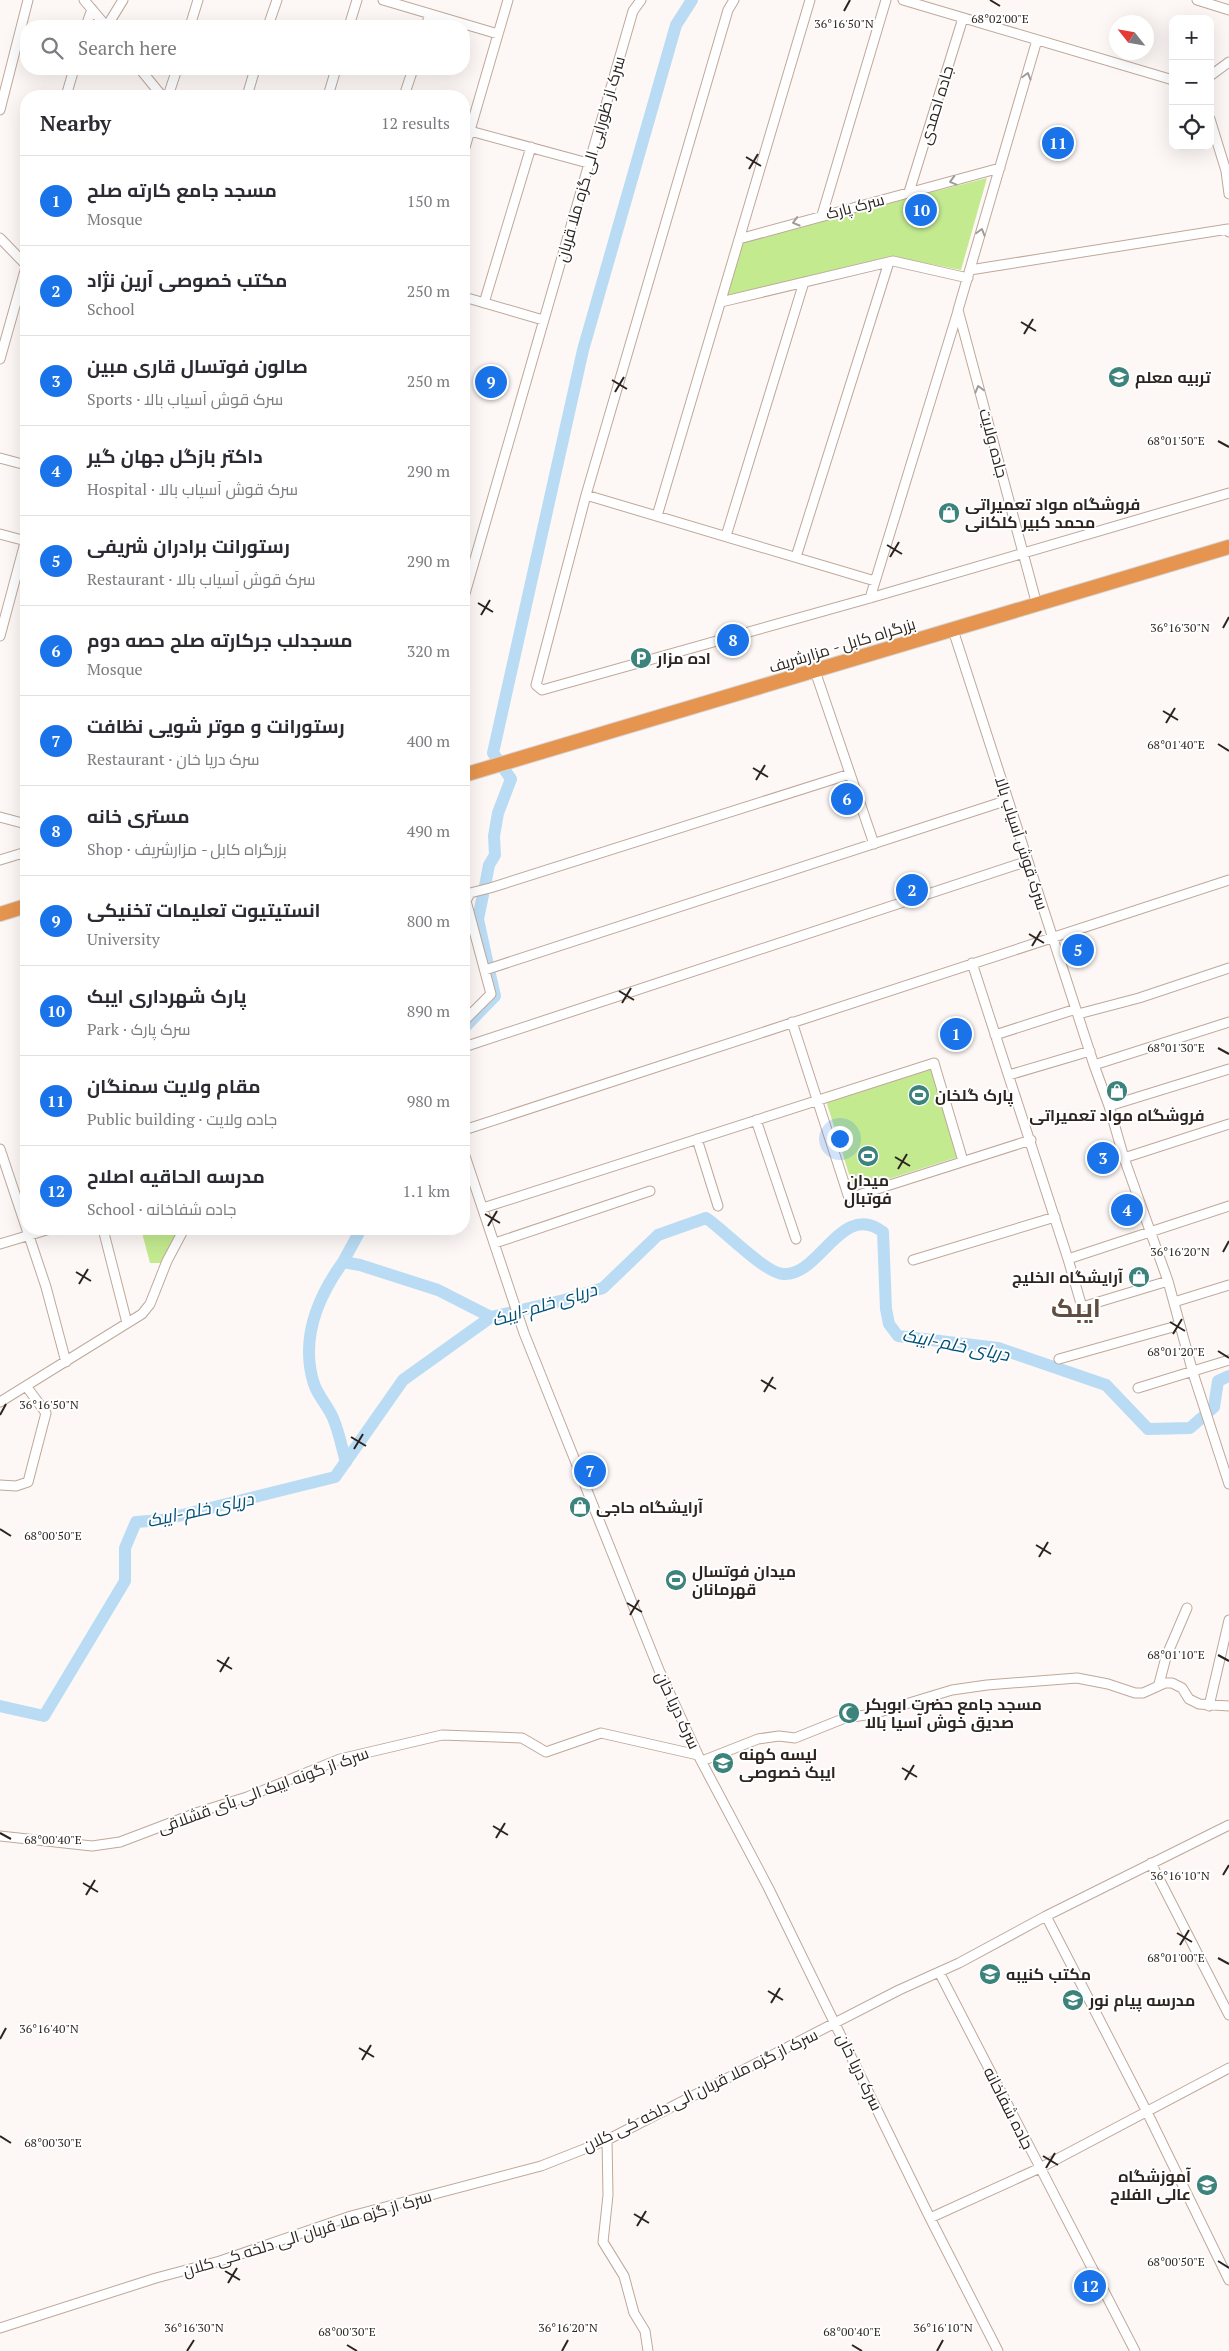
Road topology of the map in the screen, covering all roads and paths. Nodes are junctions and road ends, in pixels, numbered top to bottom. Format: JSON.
{"nodes":[{"id":1,"x":28,"y":0,"type":"edge"},
{"id":2,"x":84,"y":0,"type":"edge"},
{"id":3,"x":124,"y":0,"type":"edge"},
{"id":4,"x":198,"y":0,"type":"edge"},
{"id":5,"x":276,"y":0,"type":"edge"},
{"id":6,"x":357,"y":0,"type":"edge"},
{"id":7,"x":383,"y":0,"type":"edge"},
{"id":8,"x":508,"y":0,"type":"edge"},
{"id":9,"x":641,"y":0,"type":"edge"},
{"id":10,"x":734,"y":0,"type":"edge"},
{"id":11,"x":810,"y":0,"type":"edge"},
{"id":12,"x":886,"y":0,"type":"edge"},
{"id":13,"x":903,"y":0,"type":"edge"},
{"id":14,"x":1197,"y":0,"type":"edge"},
{"id":15,"x":1206,"y":1,"type":"edge"},
{"id":16,"x":92,"y":9,"type":"junction"},
{"id":17,"x":1229,"y":10,"type":"edge"},
{"id":18,"x":430,"y":14,"type":"junction"},
{"id":19,"x":963,"y":18,"type":"junction"},
{"id":20,"x":23,"y":20,"type":"edge"},
{"id":21,"x":88,"y":20,"type":"edge"},
{"id":22,"x":102,"y":20,"type":"edge"},
{"id":23,"x":111,"y":20,"type":"edge"},
{"id":24,"x":192,"y":20,"type":"edge"},
{"id":25,"x":270,"y":20,"type":"edge"},
{"id":26,"x":351,"y":20,"type":"edge"},
{"id":27,"x":428,"y":20,"type":"edge"},
{"id":28,"x":450,"y":20,"type":"edge"},
{"id":29,"x":470,"y":26,"type":"edge"},
{"id":30,"x":20,"y":31,"type":"edge"},
{"id":31,"x":498,"y":34,"type":"junction"},
{"id":32,"x":1038,"y":40,"type":"junction"},
{"id":33,"x":1229,"y":62,"type":"edge"},
{"id":34,"x":1214,"y":73,"type":"edge"},
{"id":35,"x":72,"y":75,"type":"edge"},
{"id":36,"x":145,"y":75,"type":"edge"},
{"id":37,"x":175,"y":75,"type":"edge"},
{"id":38,"x":253,"y":75,"type":"edge"},
{"id":39,"x":334,"y":75,"type":"edge"},
{"id":40,"x":411,"y":75,"type":"edge"},
{"id":41,"x":1169,"y":79,"type":"edge"},
{"id":42,"x":68,"y":90,"type":"edge"},
{"id":43,"x":157,"y":90,"type":"edge"},
{"id":44,"x":170,"y":90,"type":"edge"},
{"id":45,"x":249,"y":90,"type":"edge"},
{"id":46,"x":330,"y":90,"type":"edge"},
{"id":47,"x":406,"y":90,"type":"edge"},
{"id":48,"x":0,"y":110,"type":"edge"},
{"id":49,"x":470,"y":131,"type":"joint"},
{"id":50,"x":1214,"y":131,"type":"edge"},
{"id":51,"x":531,"y":147,"type":"junction"},
{"id":52,"x":588,"y":163,"type":"junction"},
{"id":53,"x":1000,"y":168,"type":"junction"},
{"id":54,"x":1228,"y":171,"type":"edge"},
{"id":55,"x":909,"y":192,"type":"junction"},
{"id":56,"x":1229,"y":194,"type":"edge"},
{"id":57,"x":822,"y":215,"type":"junction"},
{"id":58,"x":1229,"y":229,"type":"edge"},
{"id":59,"x":0,"y":238,"type":"edge"},
{"id":60,"x":739,"y":239,"type":"junction"},
{"id":61,"x":20,"y":260,"type":"edge"},
{"id":62,"x":889,"y":262,"type":"junction"},
{"id":63,"x":969,"y":274,"type":"junction"},
{"id":64,"x":804,"y":282,"type":"junction"},
{"id":65,"x":20,"y":288,"type":"edge"},
{"id":66,"x":470,"y":299,"type":"edge"},
{"id":67,"x":721,"y":302,"type":"junction"},
{"id":68,"x":484,"y":303,"type":"junction"},
{"id":69,"x":958,"y":310,"type":"junction"},
{"id":70,"x":543,"y":320,"type":"junction"},
{"id":71,"x":0,"y":360,"type":"edge"},
{"id":72,"x":0,"y":458,"type":"edge"},
{"id":73,"x":20,"y":463,"type":"edge"},
{"id":74,"x":1229,"y":493,"type":"edge"},
{"id":75,"x":586,"y":495,"type":"junction"},
{"id":76,"x":657,"y":516,"type":"junction"},
{"id":77,"x":0,"y":534,"type":"edge"},
{"id":78,"x":726,"y":536,"type":"junction"},
{"id":79,"x":20,"y":539,"type":"edge"},
{"id":80,"x":1229,"y":547,"type":"edge"},
{"id":81,"x":1023,"y":553,"type":"junction"},
{"id":82,"x":796,"y":557,"type":"junction"},
{"id":83,"x":20,"y":559,"type":"edge"},
{"id":84,"x":470,"y":577,"type":"edge"},
{"id":85,"x":875,"y":581,"type":"junction"},
{"id":86,"x":870,"y":598,"type":"junction"},
{"id":87,"x":1038,"y":605,"type":"junction"},
{"id":88,"x":3,"y":613,"type":"edge"},
{"id":89,"x":953,"y":630,"type":"junction"},
{"id":90,"x":0,"y":636,"type":"edge"},
{"id":91,"x":815,"y":671,"type":"junction"},
{"id":92,"x":470,"y":773,"type":"edge"},
{"id":93,"x":850,"y":774,"type":"junction"},
{"id":94,"x":1008,"y":800,"type":"junction"},
{"id":95,"x":0,"y":817,"type":"edge"},
{"id":96,"x":20,"y":822,"type":"edge"},
{"id":97,"x":874,"y":844,"type":"junction"},
{"id":98,"x":20,"y":852,"type":"edge"},
{"id":99,"x":0,"y":860,"type":"edge"},
{"id":100,"x":1028,"y":861,"type":"junction"},
{"id":101,"x":1229,"y":880,"type":"edge"},
{"id":102,"x":470,"y":892,"type":"edge"},
{"id":103,"x":20,"y":908,"type":"edge"},
{"id":104,"x":0,"y":914,"type":"edge"},
{"id":105,"x":470,"y":916,"type":"edge"},
{"id":106,"x":1052,"y":936,"type":"junction"},
{"id":107,"x":972,"y":962,"type":"junction"},
{"id":108,"x":1229,"y":968,"type":"edge"},
{"id":109,"x":485,"y":970,"type":"junction"},
{"id":110,"x":1077,"y":1011,"type":"junction"},
{"id":111,"x":470,"y":1015,"type":"edge"},
{"id":112,"x":792,"y":1022,"type":"junction"},
{"id":113,"x":1229,"y":1022,"type":"edge"},
{"id":114,"x":995,"y":1035,"type":"junction"},
{"id":115,"x":470,"y":1045,"type":"edge"},
{"id":116,"x":1090,"y":1051,"type":"junction"},
{"id":117,"x":1094,"y":1065,"type":"junction"},
{"id":118,"x":1229,"y":1068,"type":"edge"},
{"id":119,"x":1009,"y":1076,"type":"junction"},
{"id":120,"x":818,"y":1100,"type":"junction"},
{"id":121,"x":1109,"y":1106,"type":"junction"},
{"id":122,"x":756,"y":1120,"type":"junction"},
{"id":123,"x":1229,"y":1124,"type":"edge"},
{"id":124,"x":470,"y":1128,"type":"edge"},
{"id":125,"x":697,"y":1139,"type":"junction"},
{"id":126,"x":1031,"y":1140,"type":"junction"},
{"id":127,"x":0,"y":1149,"type":"edge"},
{"id":128,"x":1124,"y":1158,"type":"junction"},
{"id":129,"x":963,"y":1161,"type":"junction"},
{"id":130,"x":470,"y":1170,"type":"edge"},
{"id":131,"x":650,"y":1191,"type":"dead end"},
{"id":132,"x":718,"y":1206,"type":"dead end"},
{"id":133,"x":1229,"y":1206,"type":"edge"},
{"id":134,"x":483,"y":1208,"type":"junction"},
{"id":135,"x":20,"y":1213,"type":"edge"},
{"id":136,"x":1055,"y":1217,"type":"junction"},
{"id":137,"x":1149,"y":1231,"type":"junction"},
{"id":138,"x":30,"y":1235,"type":"edge"},
{"id":139,"x":105,"y":1235,"type":"edge"},
{"id":140,"x":181,"y":1235,"type":"edge"},
{"id":141,"x":27,"y":1236,"type":"junction"},
{"id":142,"x":796,"y":1239,"type":"dead end"},
{"id":143,"x":495,"y":1243,"type":"junction"},
{"id":144,"x":0,"y":1244,"type":"edge"},
{"id":145,"x":1068,"y":1258,"type":"junction"},
{"id":146,"x":913,"y":1260,"type":"dead end"},
{"id":147,"x":1168,"y":1281,"type":"junction"},
{"id":148,"x":1229,"y":1285,"type":"edge"},
{"id":149,"x":1174,"y":1302,"type":"junction"},
{"id":150,"x":127,"y":1323,"type":"junction"},
{"id":151,"x":1180,"y":1324,"type":"junction"},
{"id":152,"x":1059,"y":1359,"type":"dead end"},
{"id":153,"x":1229,"y":1360,"type":"edge"},
{"id":154,"x":66,"y":1362,"type":"junction"},
{"id":155,"x":1193,"y":1373,"type":"junction"},
{"id":156,"x":26,"y":1386,"type":"junction"},
{"id":157,"x":1138,"y":1388,"type":"dead end"},
{"id":158,"x":1,"y":1398,"type":"edge"},
{"id":159,"x":1229,"y":1484,"type":"edge"},
{"id":160,"x":0,"y":1486,"type":"edge"},
{"id":161,"x":1187,"y":1608,"type":"dead end"},
{"id":162,"x":1229,"y":1620,"type":"edge"},
{"id":163,"x":1159,"y":1684,"type":"junction"},
{"id":164,"x":1209,"y":1706,"type":"junction"},
{"id":165,"x":1229,"y":1706,"type":"edge"},
{"id":166,"x":700,"y":1758,"type":"junction"},
{"id":167,"x":1229,"y":1826,"type":"edge"},
{"id":168,"x":0,"y":1836,"type":"edge"},
{"id":169,"x":1151,"y":1863,"type":"junction"},
{"id":170,"x":1046,"y":1916,"type":"junction"},
{"id":171,"x":938,"y":1972,"type":"junction"},
{"id":172,"x":1229,"y":2015,"type":"edge"},
{"id":173,"x":836,"y":2024,"type":"junction"},
{"id":174,"x":1229,"y":2068,"type":"edge"},
{"id":175,"x":1147,"y":2112,"type":"junction"},
{"id":176,"x":607,"y":2140,"type":"junction"},
{"id":177,"x":1040,"y":2168,"type":"junction"},
{"id":178,"x":930,"y":2218,"type":"junction"},
{"id":179,"x":1229,"y":2280,"type":"edge"},
{"id":180,"x":0,"y":2328,"type":"edge"},
{"id":181,"x":648,"y":2351,"type":"edge"},
{"id":182,"x":998,"y":2351,"type":"edge"},
{"id":183,"x":1135,"y":2351,"type":"edge"}],
"edges":[{"from":1,"to":20,"type":"street"},
{"from":2,"to":16,"type":"street"},
{"from":3,"to":23,"type":"street"},
{"from":4,"to":24,"type":"street"},
{"from":5,"to":25,"type":"street"},
{"from":6,"to":26,"type":"street"},
{"from":7,"to":18,"type":"street"},
{"from":8,"to":31,"type":"street"},
{"from":9,"to":52,"type":"street","name":"سرک از ظورایی الی گزه ملا قربان"},
{"from":10,"to":75,"type":"street"},
{"from":11,"to":60,"type":"street"},
{"from":12,"to":57,"type":"street"},
{"from":13,"to":19,"type":"street"},
{"from":14,"to":15,"type":"street"},
{"from":15,"to":17,"type":"street"},
{"from":16,"to":21,"type":"street"},
{"from":16,"to":22,"type":"street"},
{"from":18,"to":27,"type":"street"},
{"from":18,"to":28,"type":"street"},
{"from":19,"to":32,"type":"street"},
{"from":19,"to":55,"type":"street","name":"جاده احمدی"},
{"from":29,"to":31,"type":"street"},
{"from":30,"to":48,"type":"street"},
{"from":31,"to":49,"type":"street"},
{"from":32,"to":41,"type":"street"},
{"from":53,"to":32,"type":"street","one_way":true},
{"from":33,"to":34,"type":"street"},
{"from":35,"to":42,"type":"street"},
{"from":36,"to":43,"type":"street"},
{"from":37,"to":44,"type":"street"},
{"from":38,"to":45,"type":"street"},
{"from":39,"to":46,"type":"street"},
{"from":40,"to":47,"type":"street"},
{"from":49,"to":51,"type":"street"},
{"from":50,"to":54,"type":"street"},
{"from":51,"to":52,"type":"street"},
{"from":51,"to":68,"type":"street"},
{"from":52,"to":70,"type":"street","name":"سرک از ظورایی الی گزه ملا قربان"},
{"from":53,"to":55,"type":"street","name":"سرک پارک","one_way":true},
{"from":63,"to":53,"type":"street","one_way":true},
{"from":54,"to":56,"type":"street"},
{"from":55,"to":57,"type":"street","name":"سرک پارک"},
{"from":57,"to":60,"type":"street","name":"سرک پارک","one_way":true},
{"from":58,"to":63,"type":"street"},
{"from":59,"to":61,"type":"street"},
{"from":60,"to":67,"type":"street"},
{"from":62,"to":63,"type":"street"},
{"from":62,"to":64,"type":"street"},
{"from":62,"to":82,"type":"street"},
{"from":63,"to":69,"type":"street"},
{"from":64,"to":67,"type":"street"},
{"from":64,"to":78,"type":"street"},
{"from":65,"to":71,"type":"street"},
{"from":66,"to":68,"type":"street"},
{"from":67,"to":76,"type":"street"},
{"from":68,"to":70,"type":"street"},
{"from":81,"to":69,"type":"street","name":"جاده ولایت","one_way":true},
{"from":69,"to":85,"type":"street"},
{"from":70,"to":84,"type":"street","name":"سرک از ظورایی الی گزه ملا قربان"},
{"from":72,"to":73,"type":"street"},
{"from":74,"to":81,"type":"street"},
{"from":75,"to":76,"type":"street"},
{"from":75,"to":86,"type":"street"},
{"from":76,"to":78,"type":"street"},
{"from":77,"to":79,"type":"street"},
{"from":78,"to":82,"type":"street"},
{"from":80,"to":87,"type":"highway","name":"بزرگراه کابل - مزارشریف"},
{"from":81,"to":86,"type":"street"},
{"from":81,"to":87,"type":"street","name":"جاده ولایت"},
{"from":82,"to":85,"type":"street"},
{"from":83,"to":88,"type":"street"},
{"from":85,"to":86,"type":"street"},
{"from":87,"to":89,"type":"highway","name":"بزرگراه کابل - مزارشریف"},
{"from":88,"to":90,"type":"street"},
{"from":89,"to":91,"type":"highway","name":"بزرگراه کابل - مزارشریف"},
{"from":89,"to":94,"type":"street","name":"سرک قوش آسیاب بالا"},
{"from":91,"to":92,"type":"highway","name":"بزرگراه کابل - مزارشریف"},
{"from":91,"to":93,"type":"street"},
{"from":93,"to":97,"type":"street"},
{"from":93,"to":102,"type":"street"},
{"from":94,"to":97,"type":"street"},
{"from":94,"to":100,"type":"street","name":"سرک قوش آسیاب بالا"},
{"from":95,"to":96,"type":"street"},
{"from":97,"to":109,"type":"street"},
{"from":98,"to":99,"type":"street"},
{"from":100,"to":106,"type":"street","name":"سرک قوش آسیاب بالا"},
{"from":100,"to":115,"type":"street"},
{"from":101,"to":106,"type":"street"},
{"from":103,"to":104,"type":"highway"},
{"from":105,"to":109,"type":"street"},
{"from":106,"to":107,"type":"street"},
{"from":106,"to":110,"type":"street","name":"سرک قوش آسیاب بالا"},
{"from":107,"to":112,"type":"street"},
{"from":107,"to":114,"type":"street"},
{"from":108,"to":110,"type":"street"},
{"from":109,"to":111,"type":"street"},
{"from":110,"to":114,"type":"street"},
{"from":110,"to":116,"type":"street","name":"سرک قوش آسیاب بالا"},
{"from":112,"to":120,"type":"street"},
{"from":112,"to":124,"type":"street"},
{"from":113,"to":117,"type":"street"},
{"from":114,"to":119,"type":"street"},
{"from":116,"to":117,"type":"street","name":"سرک قوش آسیاب بالا"},
{"from":116,"to":119,"type":"street"},
{"from":117,"to":121,"type":"street","name":"سرک قوش آسیاب بالا"},
{"from":118,"to":121,"type":"street"},
{"from":119,"to":126,"type":"street"},
{"from":120,"to":122,"type":"street"},
{"from":120,"to":129,"type":"street"},
{"from":120,"to":129,"type":"street"},
{"from":121,"to":128,"type":"street","name":"سرک قوش آسیاب بالا"},
{"from":122,"to":125,"type":"street"},
{"from":122,"to":142,"type":"street"},
{"from":123,"to":128,"type":"street"},
{"from":125,"to":132,"type":"street"},
{"from":125,"to":134,"type":"street"},
{"from":126,"to":129,"type":"street"},
{"from":126,"to":136,"type":"street"},
{"from":127,"to":135,"type":"street"},
{"from":128,"to":137,"type":"street","name":"سرک قوش آسیاب بالا"},
{"from":130,"to":134,"type":"street","name":"سرک دریا خان"},
{"from":131,"to":143,"type":"street"},
{"from":133,"to":137,"type":"street"},
{"from":134,"to":143,"type":"street","name":"سرک دریا خان"},
{"from":136,"to":145,"type":"street"},
{"from":136,"to":146,"type":"street"},
{"from":137,"to":145,"type":"street"},
{"from":137,"to":147,"type":"street","name":"سرک قوش آسیاب بالا"},
{"from":138,"to":141,"type":"street"},
{"from":139,"to":150,"type":"street"},
{"from":140,"to":150,"type":"street"},
{"from":141,"to":144,"type":"street"},
{"from":141,"to":154,"type":"street"},
{"from":143,"to":166,"type":"street","name":"سرک دریا خان"},
{"from":145,"to":147,"type":"street"},
{"from":147,"to":149,"type":"street","name":"سرک قوش آسیاب بالا"},
{"from":148,"to":149,"type":"street"},
{"from":149,"to":151,"type":"street","name":"سرک قوش آسیاب بالا"},
{"from":150,"to":154,"type":"street"},
{"from":151,"to":152,"type":"street"},
{"from":151,"to":155,"type":"street","name":"سرک قوش آسیاب بالا"},
{"from":153,"to":155,"type":"street"},
{"from":154,"to":156,"type":"street"},
{"from":155,"to":157,"type":"street"},
{"from":155,"to":159,"type":"street","name":"سرک قوش آسیاب بالا"},
{"from":156,"to":158,"type":"street"},
{"from":156,"to":160,"type":"street"},
{"from":161,"to":163,"type":"street"},
{"from":162,"to":164,"type":"street"},
{"from":163,"to":164,"type":"street"},
{"from":163,"to":166,"type":"street"},
{"from":164,"to":165,"type":"street"},
{"from":166,"to":168,"type":"street","name":"سرک از گونه ایبک الی بآی قشلاقی"},
{"from":166,"to":173,"type":"street","name":"سرک دریا خان"},
{"from":167,"to":169,"type":"street","name":"سرک از گزه ملا قربان الی دلخه کی کلان"},
{"from":169,"to":170,"type":"street","name":"سرک از گزه ملا قربان الی دلخه کی کلان"},
{"from":169,"to":172,"type":"street"},
{"from":170,"to":171,"type":"street","name":"سرک از گزه ملا قربان الی دلخه کی کلان"},
{"from":170,"to":175,"type":"street"},
{"from":171,"to":173,"type":"street","name":"سرک از گزه ملا قربان الی دلخه کی کلان"},
{"from":171,"to":177,"type":"street","name":"جاده شفاخانه"},
{"from":173,"to":176,"type":"street","name":"سرک از گزه ملا قربان الی دلخه کی کلان"},
{"from":173,"to":178,"type":"street","name":"سرک دریا خان"},
{"from":174,"to":175,"type":"street"},
{"from":175,"to":177,"type":"street"},
{"from":175,"to":179,"type":"street"},
{"from":176,"to":180,"type":"street","name":"سرک از گزه ملا قربان الی دلخه کی کلان"},
{"from":176,"to":181,"type":"street"},
{"from":177,"to":178,"type":"street"},
{"from":177,"to":183,"type":"street","name":"جاده شفاخانه"},
{"from":178,"to":182,"type":"street","name":"سرک دریا خان"}]}
